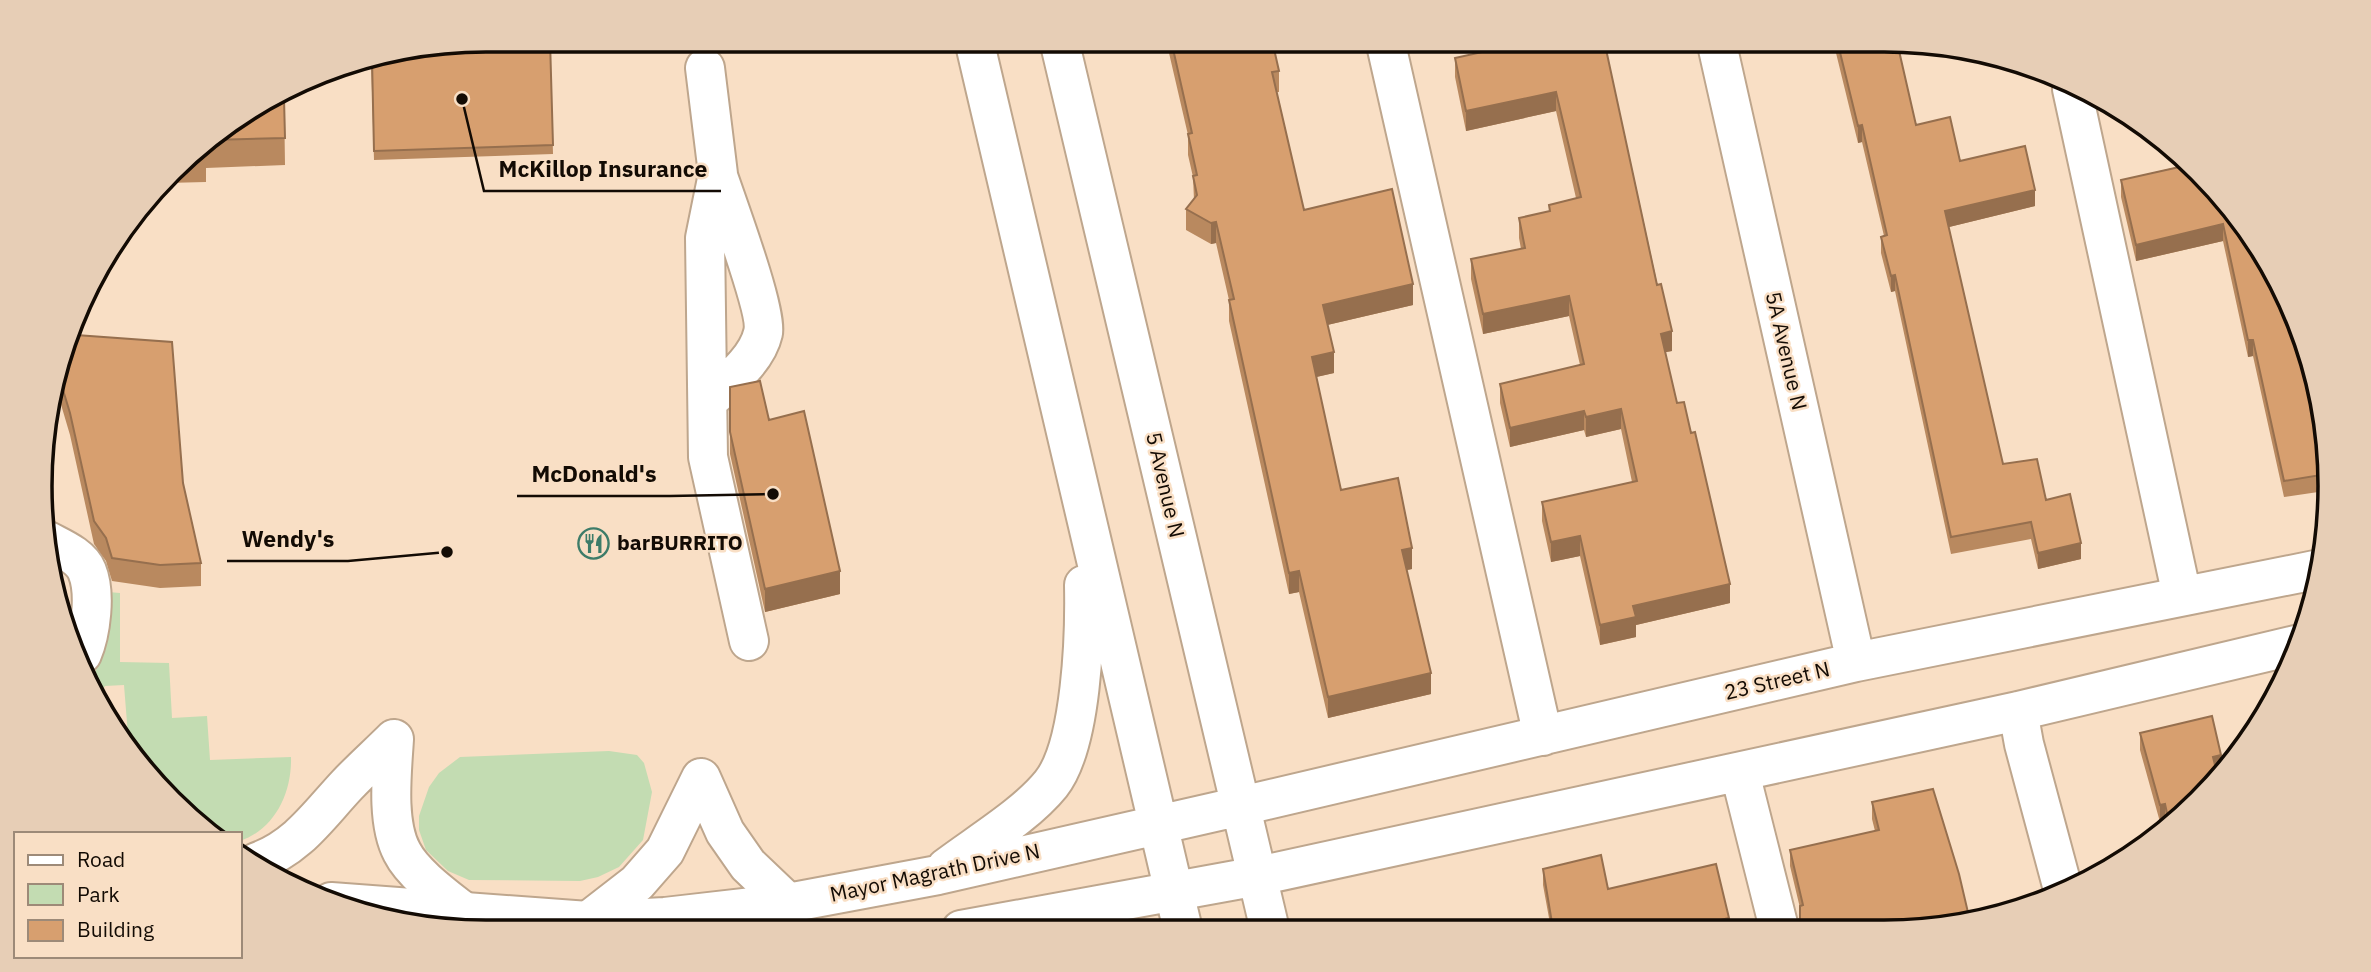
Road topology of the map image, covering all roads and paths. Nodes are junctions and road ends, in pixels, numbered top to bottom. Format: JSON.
{"nodes":[{"id":1,"x":977,"y":52,"type":"edge"},
{"id":2,"x":1062,"y":52,"type":"edge"},
{"id":3,"x":1387,"y":52,"type":"edge"},
{"id":4,"x":1719,"y":52,"type":"edge"},
{"id":5,"x":705,"y":68,"type":"dead end"},
{"id":6,"x":2073,"y":95,"type":"edge"},
{"id":7,"x":718,"y":174,"type":"junction"},
{"id":8,"x":709,"y":400,"type":"junction"},
{"id":9,"x":1083,"y":513,"type":"junction"},
{"id":10,"x":56,"y":546,"type":"edge"},
{"id":11,"x":2310,"y":571,"type":"edge"},
{"id":12,"x":2182,"y":596,"type":"junction"},
{"id":13,"x":749,"y":641,"type":"dead end"},
{"id":14,"x":2288,"y":647,"type":"edge"},
{"id":15,"x":84,"y":648,"type":"edge"},
{"id":16,"x":1856,"y":662,"type":"junction"},
{"id":17,"x":2018,"y":711,"type":"junction"},
{"id":18,"x":1543,"y":736,"type":"junction"},
{"id":19,"x":1740,"y":772,"type":"junction"},
{"id":20,"x":1241,"y":806,"type":"junction"},
{"id":21,"x":1157,"y":825,"type":"junction"},
{"id":22,"x":266,"y":859,"type":"edge"},
{"id":23,"x":938,"y":875,"type":"junction"},
{"id":24,"x":1258,"y":876,"type":"junction"},
{"id":25,"x":2061,"y":882,"type":"edge"},
{"id":26,"x":1173,"y":893,"type":"junction"},
{"id":27,"x":788,"y":903,"type":"junction"},
{"id":28,"x":376,"y":905,"type":"edge"},
{"id":29,"x":464,"y":912,"type":"junction"},
{"id":30,"x":574,"y":920,"type":"edge"},
{"id":31,"x":589,"y":920,"type":"edge"},
{"id":32,"x":607,"y":920,"type":"edge"},
{"id":33,"x":1018,"y":920,"type":"edge"},
{"id":34,"x":1180,"y":920,"type":"edge"},
{"id":35,"x":1268,"y":920,"type":"edge"},
{"id":36,"x":1777,"y":920,"type":"edge"}],
"edges":[{"from":1,"to":9,"type":"main road"},
{"from":2,"to":20,"type":"main road","name":"5 Avenue N"},
{"from":3,"to":18,"type":"main road"},
{"from":4,"to":16,"type":"main road","name":"5A Avenue N"},
{"from":5,"to":7,"type":"main road"},
{"from":6,"to":12,"type":"main road"},
{"from":7,"to":8,"type":"main road"},
{"from":7,"to":8,"type":"main road"},
{"from":8,"to":13,"type":"main road"},
{"from":9,"to":21,"type":"main road"},
{"from":9,"to":23,"type":"main road"},
{"from":10,"to":15,"type":"main road"},
{"from":11,"to":12,"type":"main road","name":"23 Street N"},
{"from":12,"to":16,"type":"main road","name":"23 Street N"},
{"from":14,"to":17,"type":"main road"},
{"from":16,"to":18,"type":"main road","name":"23 Street N"},
{"from":17,"to":19,"type":"main road"},
{"from":17,"to":25,"type":"main road"},
{"from":18,"to":20,"type":"main road","name":"23 Street N"},
{"from":19,"to":24,"type":"main road"},
{"from":19,"to":36,"type":"main road"},
{"from":20,"to":21,"type":"main road","name":"Mayor Magrath Drive N"},
{"from":20,"to":24,"type":"main road","name":"5 Avenue N"},
{"from":21,"to":23,"type":"main road","name":"Mayor Magrath Drive N"},
{"from":21,"to":26,"type":"main road"},
{"from":22,"to":29,"type":"main road"},
{"from":23,"to":27,"type":"main road","name":"Mayor Magrath Drive N"},
{"from":24,"to":26,"type":"main road"},
{"from":24,"to":35,"type":"main road","name":"5 Avenue N"},
{"from":26,"to":33,"type":"main road"},
{"from":26,"to":34,"type":"main road"},
{"from":27,"to":31,"type":"main road"},
{"from":27,"to":32,"type":"main road","name":"Mayor Magrath Drive N"},
{"from":28,"to":29,"type":"main road","name":"Mayor Magrath Drive N"},
{"from":29,"to":30,"type":"main road","name":"Mayor Magrath Drive N"}]}
